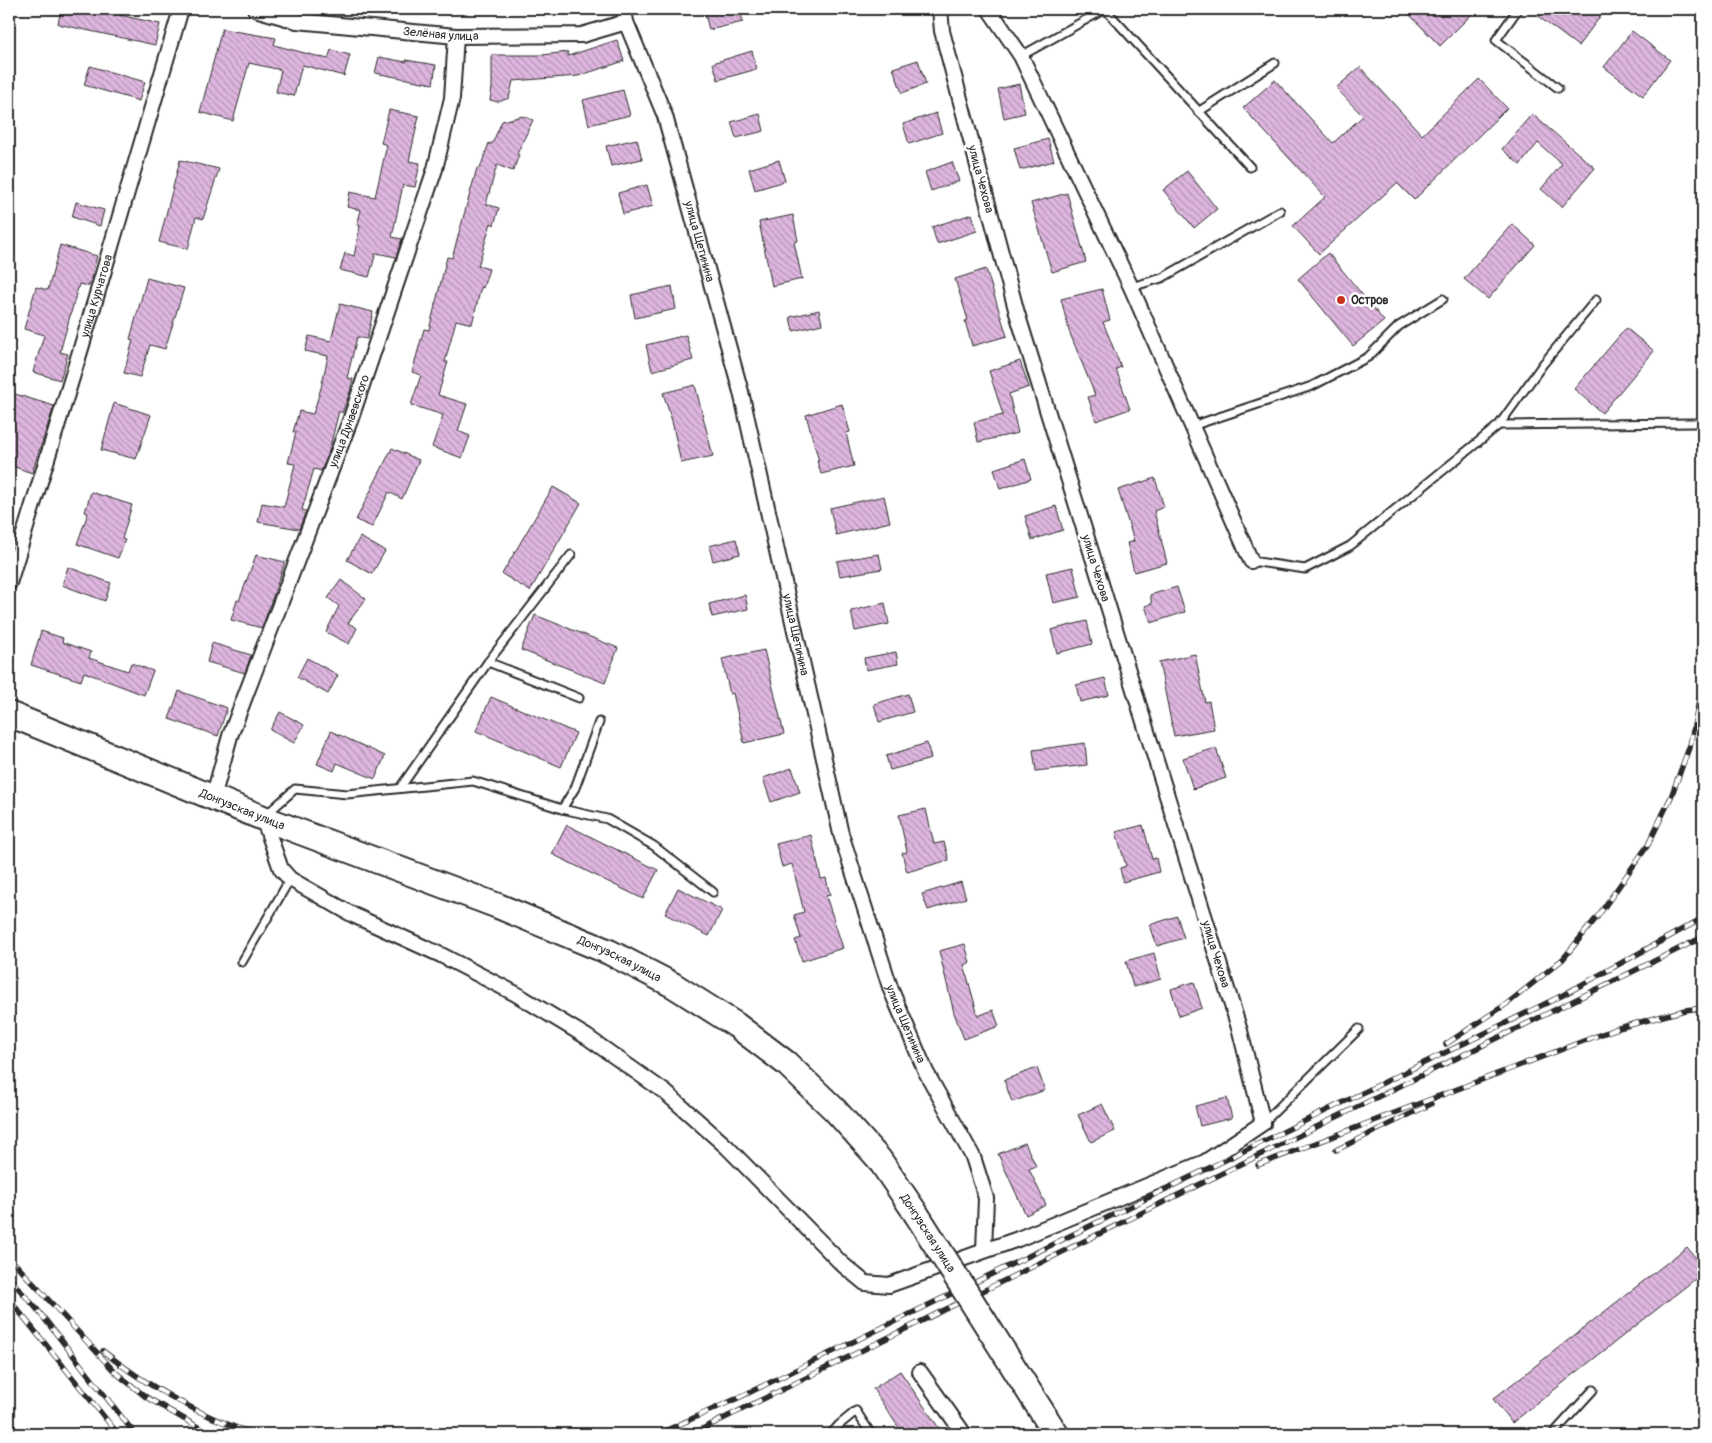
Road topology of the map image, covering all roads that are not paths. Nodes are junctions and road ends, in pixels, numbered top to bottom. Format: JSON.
{"nodes":[{"id":1,"x":181,"y":9,"type":"edge"},
{"id":2,"x":255,"y":9,"type":"edge"},
{"id":3,"x":940,"y":9,"type":"edge"},
{"id":4,"x":989,"y":9,"type":"edge"},
{"id":5,"x":1518,"y":9,"type":"edge"},
{"id":6,"x":625,"y":15,"type":"edge"},
{"id":7,"x":456,"y":36,"type":"junction"},
{"id":8,"x":1021,"y":56,"type":"junction"},
{"id":9,"x":1275,"y":63,"type":"dead end"},
{"id":10,"x":1558,"y":88,"type":"dead end"},
{"id":11,"x":1198,"y":112,"type":"junction"},
{"id":12,"x":1250,"y":167,"type":"dead end"},
{"id":13,"x":1280,"y":211,"type":"dead end"},
{"id":14,"x":1131,"y":286,"type":"junction"},
{"id":15,"x":1443,"y":299,"type":"dead end"},
{"id":16,"x":1596,"y":300,"type":"dead end"},
{"id":17,"x":1696,"y":423,"type":"dead end"},
{"id":18,"x":1499,"y":425,"type":"junction"},
{"id":19,"x":1192,"y":426,"type":"junction"},
{"id":20,"x":570,"y":556,"type":"dead end"},
{"id":21,"x":1251,"y":561,"type":"joint"},
{"id":22,"x":9,"y":583,"type":"edge"},
{"id":23,"x":488,"y":662,"type":"junction"},
{"id":24,"x":579,"y":698,"type":"dead end"},
{"id":25,"x":9,"y":714,"type":"edge"},
{"id":26,"x":600,"y":722,"type":"dead end"},
{"id":27,"x":400,"y":788,"type":"junction"},
{"id":28,"x":213,"y":798,"type":"junction"},
{"id":29,"x":562,"y":809,"type":"junction"},
{"id":30,"x":263,"y":818,"type":"junction"},
{"id":31,"x":290,"y":879,"type":"junction"},
{"id":32,"x":714,"y":892,"type":"dead end"},
{"id":33,"x":242,"y":962,"type":"dead end"},
{"id":34,"x":1359,"y":1029,"type":"dead end"},
{"id":35,"x":1264,"y":1123,"type":"junction"},
{"id":36,"x":984,"y":1250,"type":"junction"},
{"id":37,"x":920,"y":1372,"type":"dead end"},
{"id":38,"x":1593,"y":1390,"type":"dead end"},
{"id":39,"x":831,"y":1434,"type":"edge"},
{"id":40,"x":871,"y":1434,"type":"edge"},
{"id":41,"x":964,"y":1434,"type":"edge"},
{"id":42,"x":1056,"y":1434,"type":"edge"},
{"id":43,"x":1553,"y":1434,"type":"edge"}],
"edges":[{"from":1,"to":22,"type":"street","name":"улица Курчатова"},
{"from":2,"to":7,"type":"street","name":"Зелёная улица"},
{"from":3,"to":35,"type":"street","name":"улица Чехова"},
{"from":4,"to":8,"type":"street"},
{"from":5,"to":10,"type":"lane"},
{"from":6,"to":7,"type":"street","name":"Зелёная улица"},
{"from":6,"to":36,"type":"street","name":"улица Щетинина"},
{"from":7,"to":28,"type":"street","name":"улица Дунаевского"},
{"from":8,"to":11,"type":"lane"},
{"from":8,"to":14,"type":"street"},
{"from":9,"to":11,"type":"lane"},
{"from":11,"to":12,"type":"lane"},
{"from":13,"to":14,"type":"lane"},
{"from":14,"to":19,"type":"street"},
{"from":15,"to":19,"type":"lane"},
{"from":16,"to":18,"type":"lane"},
{"from":17,"to":18,"type":"lane"},
{"from":18,"to":21,"type":"lane"},
{"from":19,"to":21,"type":"street"},
{"from":20,"to":23,"type":"lane"},
{"from":23,"to":24,"type":"lane"},
{"from":23,"to":27,"type":"lane"},
{"from":25,"to":28,"type":"highway","name":"Донгузская улица"},
{"from":26,"to":29,"type":"lane"},
{"from":27,"to":29,"type":"lane"},
{"from":27,"to":30,"type":"lane"},
{"from":28,"to":30,"type":"highway","name":"Донгузская улица"},
{"from":29,"to":32,"type":"lane"},
{"from":30,"to":31,"type":"street"},
{"from":30,"to":42,"type":"highway","name":"Донгузская улица","bridge":true},
{"from":31,"to":33,"type":"lane"},
{"from":31,"to":36,"type":"street"},
{"from":34,"to":35,"type":"lane"},
{"from":35,"to":36,"type":"street"},
{"from":37,"to":41,"type":"street"},
{"from":38,"to":43,"type":"lane"},
{"from":39,"to":40,"type":"lane"}]}
